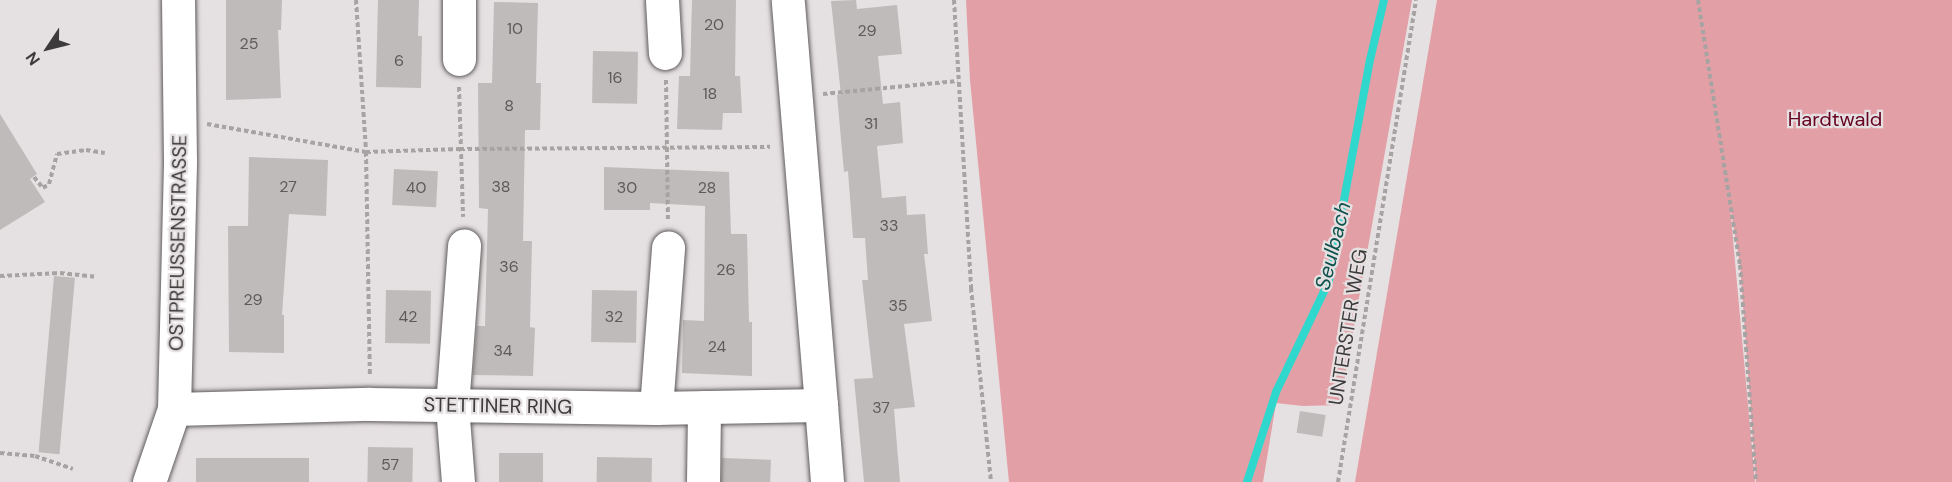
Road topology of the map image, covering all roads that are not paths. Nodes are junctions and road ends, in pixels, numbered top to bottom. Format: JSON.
{"nodes":[{"id":1,"x":178,"y":0,"type":"edge"},
{"id":2,"x":459,"y":0,"type":"edge"},
{"id":3,"x":662,"y":0,"type":"edge"},
{"id":4,"x":788,"y":0,"type":"edge"},
{"id":5,"x":665,"y":53,"type":"road end"},
{"id":6,"x":459,"y":59,"type":"road end"},
{"id":7,"x":464,"y":245,"type":"road end"},
{"id":8,"x":668,"y":247,"type":"road end"},
{"id":9,"x":821,"y":405,"type":"junction"},
{"id":10,"x":452,"y":406,"type":"junction"},
{"id":11,"x":704,"y":407,"type":"junction"},
{"id":12,"x":656,"y":408,"type":"junction"},
{"id":13,"x":174,"y":409,"type":"junction"},
{"id":14,"x":149,"y":482,"type":"edge"},
{"id":15,"x":458,"y":482,"type":"edge"},
{"id":16,"x":703,"y":482,"type":"edge"},
{"id":17,"x":827,"y":482,"type":"edge"}],
"edges":[{"from":1,"to":13,"type":"street","name":"OSTPREUSSENSTRASSE"},
{"from":2,"to":6,"type":"street"},
{"from":3,"to":5,"type":"street"},
{"from":4,"to":9,"type":"street"},
{"from":7,"to":10,"type":"street"},
{"from":8,"to":12,"type":"street"},
{"from":9,"to":11,"type":"street","name":"STETTINER RING"},
{"from":9,"to":17,"type":"street"},
{"from":10,"to":12,"type":"street","name":"STETTINER RING"},
{"from":10,"to":13,"type":"street","name":"STETTINER RING"},
{"from":10,"to":15,"type":"street"},
{"from":11,"to":12,"type":"street","name":"STETTINER RING"},
{"from":11,"to":16,"type":"street"},
{"from":13,"to":14,"type":"street","name":"OSTPREUSSENSTRASSE"}]}
